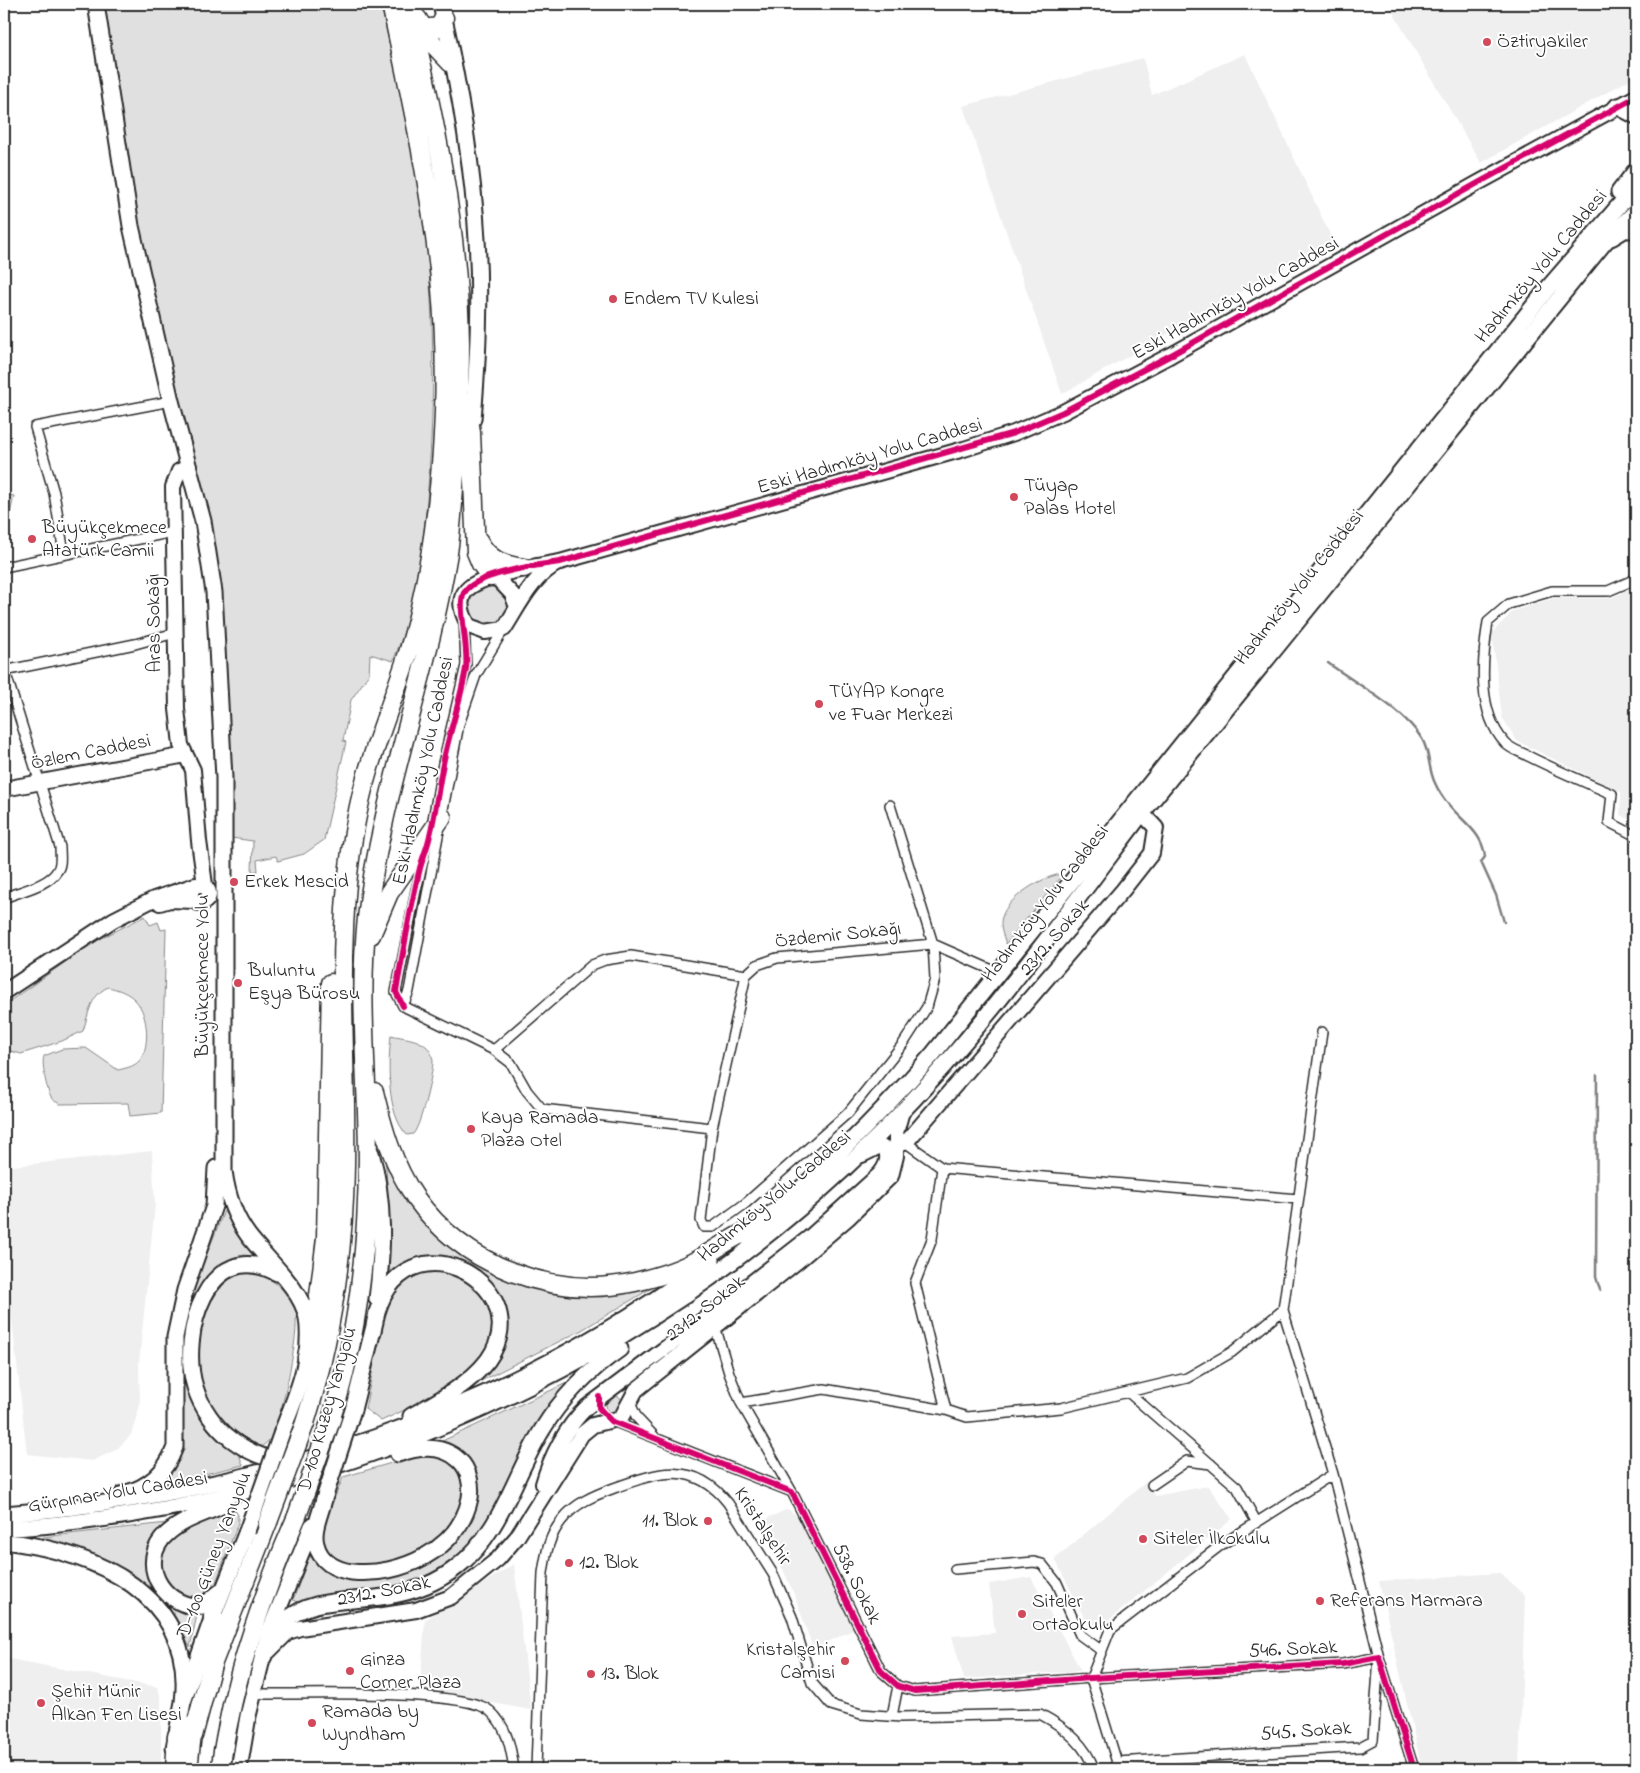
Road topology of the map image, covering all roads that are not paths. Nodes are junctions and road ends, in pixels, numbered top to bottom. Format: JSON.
{"nodes":[{"id":1,"x":96,"y":4,"type":"edge"},
{"id":2,"x":391,"y":4,"type":"edge"},
{"id":3,"x":409,"y":4,"type":"edge"},
{"id":4,"x":443,"y":11,"type":"edge"},
{"id":5,"x":423,"y":30,"type":"junction"},
{"id":6,"x":451,"y":63,"type":"junction"},
{"id":7,"x":1636,"y":97,"type":"edge"},
{"id":8,"x":1617,"y":106,"type":"junction"},
{"id":9,"x":1636,"y":116,"type":"edge"},
{"id":10,"x":1636,"y":165,"type":"edge"},
{"id":11,"x":1636,"y":170,"type":"edge"},
{"id":12,"x":1636,"y":186,"type":"edge"},
{"id":13,"x":1618,"y":194,"type":"junction"},
{"id":14,"x":1636,"y":211,"type":"edge"},
{"id":15,"x":1636,"y":231,"type":"edge"},
{"id":16,"x":1609,"y":240,"type":"junction"},
{"id":17,"x":1548,"y":288,"type":"junction"},
{"id":18,"x":460,"y":359,"type":"junction"},
{"id":19,"x":171,"y":401,"type":"junction"},
{"id":20,"x":471,"y":433,"type":"junction"},
{"id":21,"x":189,"y":467,"type":"junction"},
{"id":22,"x":452,"y":515,"type":"junction"},
{"id":23,"x":475,"y":529,"type":"junction"},
{"id":24,"x":173,"y":532,"type":"junction"},
{"id":25,"x":64,"y":553,"type":"junction"},
{"id":26,"x":560,"y":562,"type":"junction"},
{"id":27,"x":4,"y":567,"type":"edge"},
{"id":28,"x":524,"y":568,"type":"junction"},
{"id":29,"x":493,"y":577,"type":"junction"},
{"id":30,"x":1636,"y":579,"type":"edge"},
{"id":31,"x":517,"y":608,"type":"junction"},
{"id":32,"x":463,"y":617,"type":"junction"},
{"id":33,"x":504,"y":629,"type":"junction"},
{"id":34,"x":174,"y":633,"type":"junction"},
{"id":35,"x":4,"y":670,"type":"edge"},
{"id":36,"x":186,"y":755,"type":"junction"},
{"id":37,"x":447,"y":763,"type":"junction"},
{"id":38,"x":39,"y":783,"type":"junction"},
{"id":39,"x":4,"y":789,"type":"edge"},
{"id":40,"x":890,"y":805,"type":"dead end"},
{"id":41,"x":1142,"y":813,"type":"junction"},
{"id":42,"x":442,"y":818,"type":"junction"},
{"id":43,"x":430,"y":836,"type":"junction"},
{"id":44,"x":1636,"y":836,"type":"edge"},
{"id":45,"x":352,"y":845,"type":"junction"},
{"id":46,"x":223,"y":874,"type":"junction"},
{"id":47,"x":195,"y":889,"type":"junction"},
{"id":48,"x":416,"y":890,"type":"junction"},
{"id":49,"x":4,"y":898,"type":"edge"},
{"id":50,"x":427,"y":900,"type":"junction"},
{"id":51,"x":198,"y":902,"type":"junction"},
{"id":52,"x":224,"y":908,"type":"junction"},
{"id":53,"x":933,"y":944,"type":"junction"},
{"id":54,"x":365,"y":949,"type":"junction"},
{"id":55,"x":999,"y":973,"type":"junction"},
{"id":56,"x":746,"y":975,"type":"junction"},
{"id":57,"x":4,"y":992,"type":"edge"},
{"id":58,"x":4,"y":998,"type":"edge"},
{"id":59,"x":403,"y":1006,"type":"junction"},
{"id":60,"x":1322,"y":1032,"type":"dead end"},
{"id":61,"x":494,"y":1050,"type":"junction"},
{"id":62,"x":364,"y":1051,"type":"junction"},
{"id":63,"x":902,"y":1111,"type":"junction"},
{"id":64,"x":222,"y":1112,"type":"junction"},
{"id":65,"x":712,"y":1128,"type":"junction"},
{"id":66,"x":367,"y":1142,"type":"junction"},
{"id":67,"x":896,"y":1147,"type":"junction"},
{"id":68,"x":853,"y":1161,"type":"junction"},
{"id":69,"x":942,"y":1168,"type":"junction"},
{"id":70,"x":1298,"y":1199,"type":"junction"},
{"id":71,"x":752,"y":1229,"type":"junction"},
{"id":72,"x":281,"y":1275,"type":"junction"},
{"id":73,"x":682,"y":1298,"type":"junction"},
{"id":74,"x":1283,"y":1310,"type":"junction"},
{"id":75,"x":715,"y":1326,"type":"junction"},
{"id":76,"x":373,"y":1332,"type":"junction"},
{"id":77,"x":307,"y":1357,"type":"junction"},
{"id":78,"x":611,"y":1388,"type":"junction"},
{"id":79,"x":1128,"y":1392,"type":"junction"},
{"id":80,"x":599,"y":1397,"type":"junction"},
{"id":81,"x":629,"y":1401,"type":"junction"},
{"id":82,"x":741,"y":1403,"type":"junction"},
{"id":83,"x":946,"y":1410,"type":"junction"},
{"id":84,"x":611,"y":1421,"type":"junction"},
{"id":85,"x":654,"y":1436,"type":"junction"},
{"id":86,"x":373,"y":1439,"type":"junction"},
{"id":87,"x":307,"y":1459,"type":"junction"},
{"id":88,"x":353,"y":1460,"type":"junction"},
{"id":89,"x":1211,"y":1464,"type":"junction"},
{"id":90,"x":1333,"y":1474,"type":"junction"},
{"id":91,"x":1152,"y":1485,"type":"dead end"},
{"id":92,"x":249,"y":1491,"type":"junction"},
{"id":93,"x":792,"y":1492,"type":"junction"},
{"id":94,"x":324,"y":1499,"type":"junction"},
{"id":95,"x":539,"y":1499,"type":"junction"},
{"id":96,"x":84,"y":1506,"type":"junction"},
{"id":97,"x":4,"y":1514,"type":"edge"},
{"id":98,"x":1257,"y":1522,"type":"junction"},
{"id":99,"x":4,"y":1530,"type":"edge"},
{"id":100,"x":4,"y":1541,"type":"edge"},
{"id":101,"x":955,"y":1569,"type":"dead end"},
{"id":102,"x":228,"y":1580,"type":"junction"},
{"id":103,"x":213,"y":1616,"type":"junction"},
{"id":104,"x":1102,"y":1651,"type":"junction"},
{"id":105,"x":1379,"y":1657,"type":"junction"},
{"id":106,"x":263,"y":1658,"type":"junction"},
{"id":107,"x":1091,"y":1678,"type":"junction"},
{"id":108,"x":898,"y":1686,"type":"junction"},
{"id":109,"x":253,"y":1694,"type":"junction"},
{"id":110,"x":183,"y":1702,"type":"junction"},
{"id":111,"x":892,"y":1716,"type":"junction"},
{"id":112,"x":185,"y":1736,"type":"junction"},
{"id":113,"x":1118,"y":1766,"type":"edge"},
{"id":114,"x":170,"y":1769,"type":"edge"},
{"id":115,"x":175,"y":1769,"type":"edge"},
{"id":116,"x":188,"y":1769,"type":"edge"},
{"id":117,"x":221,"y":1769,"type":"edge"},
{"id":118,"x":239,"y":1769,"type":"edge"},
{"id":119,"x":514,"y":1769,"type":"edge"},
{"id":120,"x":536,"y":1769,"type":"edge"},
{"id":121,"x":1094,"y":1769,"type":"edge"},
{"id":122,"x":1414,"y":1769,"type":"edge"}],
"edges":[{"from":1,"to":19,"type":"main road","name":"Büyükçekmece Yolu"},
{"from":2,"to":45,"type":"highway"},
{"from":3,"to":5,"type":"highway"},
{"from":3,"to":18,"type":"highway"},
{"from":4,"to":5,"type":"highway"},
{"from":4,"to":6,"type":"main road"},
{"from":5,"to":6,"type":"highway"},
{"from":6,"to":20,"type":"main road"},
{"from":7,"to":8,"type":"street","name":"Eski Hadımköy Yolu Caddesi"},
{"from":8,"to":9,"type":"main road"},
{"from":8,"to":26,"type":"street","name":"Eski Hadımköy Yolu Caddesi"},
{"from":10,"to":13,"type":"main road"},
{"from":11,"to":13,"type":"main road"},
{"from":12,"to":17,"type":"main road","name":"Hadımköy Yolu Caddesi"},
{"from":13,"to":17,"type":"main road"},
{"from":14,"to":16,"type":"main road","name":"Hadımköy Yolu Caddesi"},
{"from":15,"to":16,"type":"street"},
{"from":16,"to":41,"type":"main road","name":"Hadımköy Yolu Caddesi"},
{"from":17,"to":55,"type":"main road","name":"Hadımköy Yolu Caddesi"},
{"from":18,"to":20,"type":"highway"},
{"from":18,"to":22,"type":"highway"},
{"from":19,"to":21,"type":"main road","name":"Büyükçekmece Yolu"},
{"from":19,"to":25,"type":"street"},
{"from":20,"to":22,"type":"main road"},
{"from":20,"to":23,"type":"highway"},
{"from":21,"to":24,"type":"street","name":"Aras Sokağı"},
{"from":21,"to":46,"type":"main road","name":"Büyükçekmece Yolu"},
{"from":22,"to":54,"type":"highway"},
{"from":23,"to":28,"type":"highway"},
{"from":23,"to":29,"type":"highway"},
{"from":24,"to":25,"type":"street"},
{"from":24,"to":34,"type":"street","name":"Aras Sokağı"},
{"from":25,"to":27,"type":"street"},
{"from":26,"to":28,"type":"street","name":"Eski Hadımköy Yolu Caddesi"},
{"from":26,"to":31,"type":"street","name":"Eski Hadımköy Yolu Caddesi"},
{"from":28,"to":29,"type":"street","name":"Eski Hadımköy Yolu Caddesi"},
{"from":29,"to":31,"type":"street"},
{"from":29,"to":32,"type":"street","name":"Eski Hadımköy Yolu Caddesi"},
{"from":30,"to":44,"type":"street"},
{"from":31,"to":33,"type":"street","name":"Eski Hadımköy Yolu Caddesi"},
{"from":32,"to":33,"type":"street"},
{"from":32,"to":37,"type":"street","name":"Eski Hadımköy Yolu Caddesi"},
{"from":33,"to":37,"type":"street","name":"Eski Hadımköy Yolu Caddesi"},
{"from":34,"to":35,"type":"street"},
{"from":34,"to":36,"type":"street","name":"Aras Sokağı"},
{"from":35,"to":38,"type":"street"},
{"from":36,"to":38,"type":"street","name":"Özlem Caddesi"},
{"from":36,"to":47,"type":"street","name":"Aras Sokağı"},
{"from":37,"to":42,"type":"street","name":"Eski Hadımköy Yolu Caddesi"},
{"from":37,"to":43,"type":"street","name":"Eski Hadımköy Yolu Caddesi"},
{"from":38,"to":39,"type":"street","name":"Özlem Caddesi"},
{"from":38,"to":49,"type":"street"},
{"from":40,"to":53,"type":"street"},
{"from":41,"to":63,"type":"main road","name":"Hadımköy Yolu Caddesi"},
{"from":41,"to":67,"type":"street","name":"2312. Sokak"},
{"from":42,"to":43,"type":"highway"},
{"from":42,"to":50,"type":"street","name":"Eski Hadımköy Yolu Caddesi"},
{"from":43,"to":48,"type":"street","name":"Eski Hadımköy Yolu Caddesi"},
{"from":43,"to":54,"type":"highway"},
{"from":45,"to":77,"type":"highway"},
{"from":45,"to":112,"type":"highway","bridge":true},
{"from":46,"to":47,"type":"street"},
{"from":46,"to":52,"type":"main road","name":"Büyükçekmece Yolu"},
{"from":47,"to":51,"type":"street"},
{"from":47,"to":51,"type":"street"},
{"from":47,"to":57,"type":"street"},
{"from":47,"to":58,"type":"street"},
{"from":48,"to":50,"type":"street"},
{"from":48,"to":59,"type":"street","name":"Eski Hadımköy Yolu Caddesi"},
{"from":50,"to":59,"type":"street","name":"Eski Hadımköy Yolu Caddesi"},
{"from":51,"to":52,"type":"street"},
{"from":52,"to":64,"type":"main road","name":"Büyükçekmece Yolu"},
{"from":53,"to":55,"type":"street","name":"Özdemir Sokağı"},
{"from":53,"to":56,"type":"street","name":"Özdemir Sokağı"},
{"from":53,"to":65,"type":"street"},
{"from":54,"to":62,"type":"highway"},
{"from":55,"to":71,"type":"main road","name":"Hadımköy Yolu Caddesi"},
{"from":56,"to":61,"type":"street"},
{"from":56,"to":65,"type":"street"},
{"from":59,"to":61,"type":"street"},
{"from":60,"to":70,"type":"street"},
{"from":61,"to":65,"type":"street"},
{"from":62,"to":66,"type":"highway"},
{"from":62,"to":71,"type":"highway"},
{"from":63,"to":67,"type":"street","name":"2312. Sokak"},
{"from":63,"to":68,"type":"main road","name":"Hadımköy Yolu Caddesi"},
{"from":64,"to":72,"type":"main road","name":"D-100 Güney Yanyolu"},
{"from":64,"to":96,"type":"main road"},
{"from":66,"to":76,"type":"main road","name":"D-100 Kuzey Yanyolu"},
{"from":66,"to":117,"type":"highway","bridge":true},
{"from":67,"to":68,"type":"street"},
{"from":67,"to":69,"type":"street"},
{"from":67,"to":75,"type":"street","name":"2312. Sokak"},
{"from":67,"to":78,"type":"street","name":"2312. Sokak"},
{"from":68,"to":73,"type":"main road","name":"Hadımköy Yolu Caddesi"},
{"from":69,"to":70,"type":"street"},
{"from":69,"to":83,"type":"street"},
{"from":70,"to":74,"type":"street"},
{"from":71,"to":86,"type":"main road","name":"Hadımköy Yolu Caddesi"},
{"from":72,"to":77,"type":"main road","name":"D-100 Güney Yanyolu"},
{"from":72,"to":87,"type":"main road"},
{"from":73,"to":88,"type":"main road","name":"Hadımköy Yolu Caddesi"},
{"from":73,"to":106,"type":"main road"},
{"from":74,"to":79,"type":"street"},
{"from":74,"to":90,"type":"street","name":"545. Sokak"},
{"from":75,"to":81,"type":"street","name":"2312. Sokak"},
{"from":75,"to":82,"type":"street","name":"538. Sokak"},
{"from":76,"to":86,"type":"main road"},
{"from":76,"to":94,"type":"main road","name":"D-100 Kuzey Yanyolu","bridge":true},
{"from":77,"to":102,"type":"main road","name":"D-100 Güney Yanyolu","bridge":true},
{"from":78,"to":80,"type":"street","name":"2312. Sokak"},
{"from":78,"to":81,"type":"street"},
{"from":79,"to":83,"type":"street"},
{"from":79,"to":89,"type":"street"},
{"from":80,"to":84,"type":"street"},
{"from":80,"to":95,"type":"street","name":"2312. Sokak"},
{"from":81,"to":84,"type":"street","name":"2312. Sokak"},
{"from":81,"to":85,"type":"street"},
{"from":82,"to":83,"type":"street"},
{"from":82,"to":93,"type":"street","name":"538. Sokak"},
{"from":84,"to":85,"type":"street"},
{"from":84,"to":95,"type":"street","name":"2312. Sokak"},
{"from":85,"to":93,"type":"street"},
{"from":86,"to":87,"type":"main road"},
{"from":87,"to":96,"type":"main road","name":"Gürpınar Yolu Caddesi"},
{"from":88,"to":92,"type":"main road","name":"Gürpınar Yolu Caddesi"},
{"from":88,"to":94,"type":"main road"},
{"from":89,"to":91,"type":"street"},
{"from":89,"to":98,"type":"street"},
{"from":90,"to":98,"type":"street"},
{"from":90,"to":105,"type":"street","name":"545. Sokak"},
{"from":92,"to":99,"type":"main road","name":"Gürpınar Yolu Caddesi"},
{"from":92,"to":102,"type":"main road"},
{"from":93,"to":108,"type":"street","name":"538. Sokak"},
{"from":94,"to":106,"type":"main road","name":"D-100 Kuzey Yanyolu"},
{"from":95,"to":106,"type":"street","name":"2312. Sokak"},
{"from":96,"to":97,"type":"main road","name":"Gürpınar Yolu Caddesi"},
{"from":98,"to":104,"type":"street"},
{"from":100,"to":110,"type":"main road"},
{"from":101,"to":104,"type":"street"},
{"from":102,"to":103,"type":"main road","name":"D-100 Güney Yanyolu"},
{"from":103,"to":110,"type":"main road","name":"D-100 Güney Yanyolu"},
{"from":103,"to":112,"type":"highway"},
{"from":104,"to":107,"type":"street"},
{"from":105,"to":107,"type":"street","name":"546. Sokak"},
{"from":105,"to":113,"type":"street","name":"545. Sokak"},
{"from":105,"to":122,"type":"street"},
{"from":106,"to":109,"type":"main road","name":"D-100 Kuzey Yanyolu"},
{"from":107,"to":108,"type":"street"},
{"from":107,"to":113,"type":"street"},
{"from":108,"to":111,"type":"street"},
{"from":109,"to":118,"type":"main road","name":"D-100 Kuzey Yanyolu"},
{"from":109,"to":119,"type":"street"},
{"from":110,"to":112,"type":"main road","name":"D-100 Güney Yanyolu"},
{"from":111,"to":120,"type":"street","name":"Kristalşehir"},
{"from":111,"to":121,"type":"street","name":"Kristalşehir"},
{"from":112,"to":114,"type":"main road","name":"D-100 Güney Yanyolu"},
{"from":112,"to":115,"type":"highway"},
{"from":112,"to":116,"type":"highway"}]}
